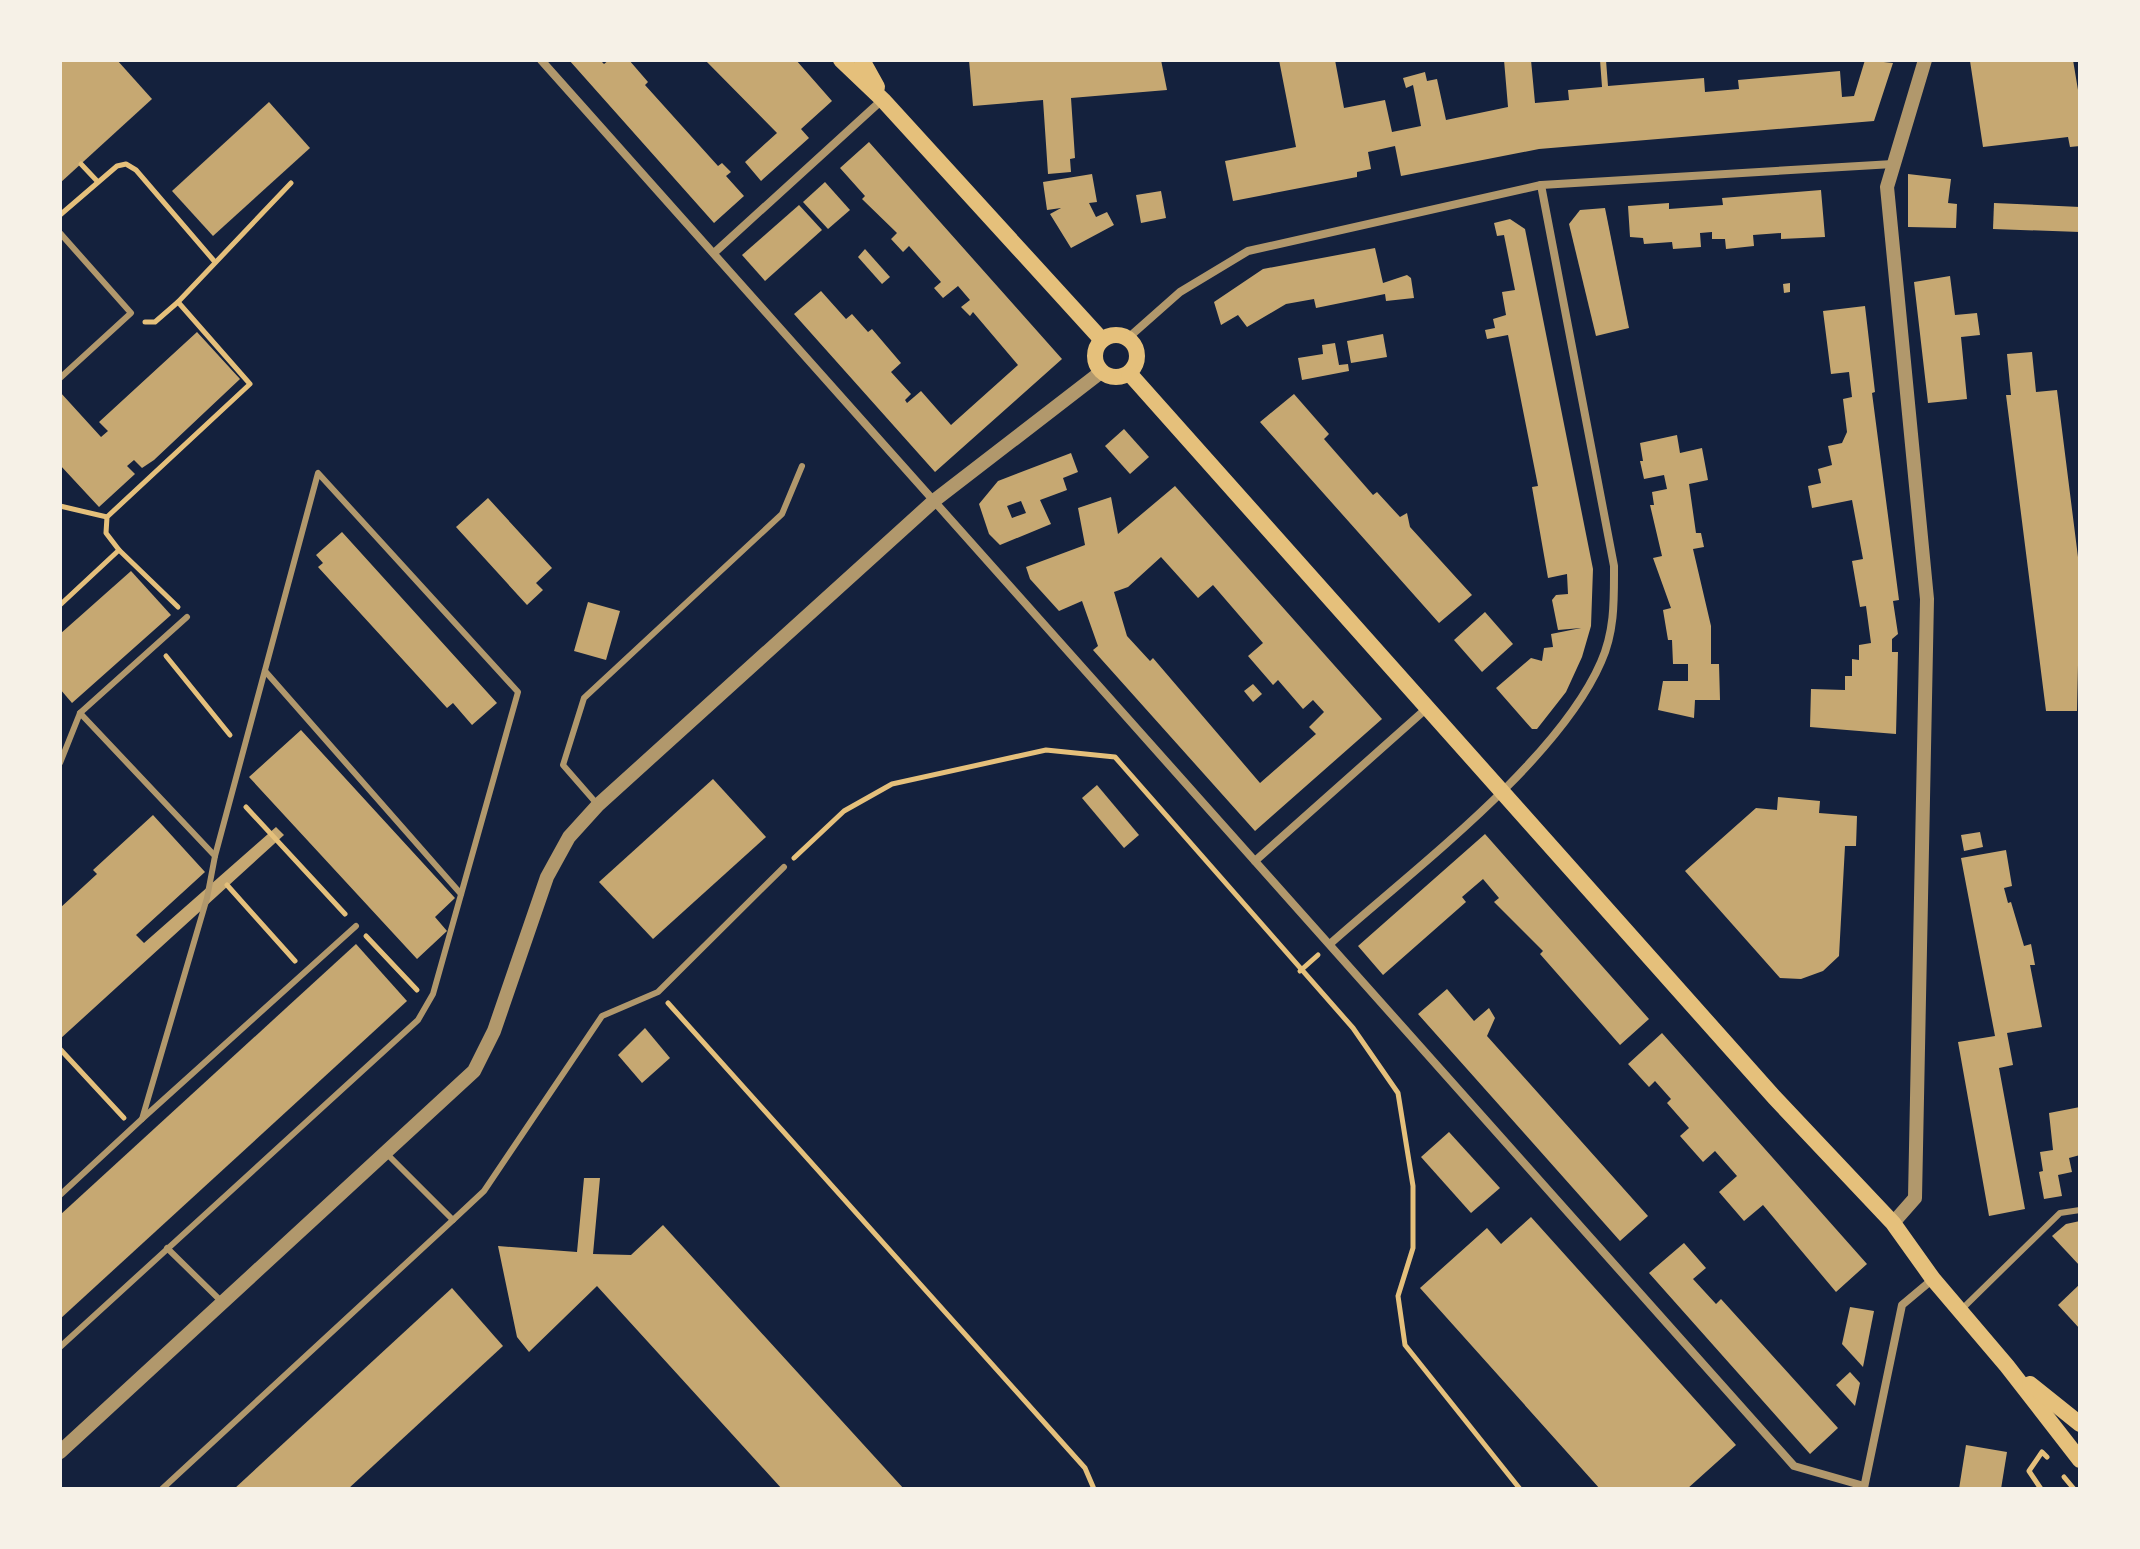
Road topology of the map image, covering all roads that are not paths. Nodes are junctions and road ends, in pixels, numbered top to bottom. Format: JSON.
{"nodes":[{"id":1,"x":541,"y":60,"type":"edge"},
{"id":2,"x":841,"y":60,"type":"edge"},
{"id":3,"x":862,"y":60,"type":"edge"},
{"id":4,"x":1925,"y":60,"type":"edge"},
{"id":5,"x":883,"y":100,"type":"junction"},
{"id":6,"x":1893,"y":164,"type":"junction"},
{"id":7,"x":1541,"y":185,"type":"junction"},
{"id":8,"x":60,"y":233,"type":"edge"},
{"id":9,"x":714,"y":253,"type":"junction"},
{"id":10,"x":1128,"y":338,"type":"junction"},
{"id":11,"x":1102,"y":340,"type":"junction"},
{"id":12,"x":1101,"y":372,"type":"junction"},
{"id":13,"x":1129,"y":373,"type":"junction"},
{"id":14,"x":60,"y":378,"type":"edge"},
{"id":15,"x":802,"y":466,"type":"dead end"},
{"id":16,"x":935,"y":500,"type":"junction"},
{"id":17,"x":187,"y":617,"type":"road end"},
{"id":18,"x":265,"y":671,"type":"junction"},
{"id":19,"x":1427,"y":708,"type":"junction"},
{"id":20,"x":80,"y":713,"type":"junction"},
{"id":21,"x":60,"y":763,"type":"edge"},
{"id":22,"x":1501,"y":791,"type":"junction"},
{"id":23,"x":598,"y":805,"type":"junction"},
{"id":24,"x":215,"y":856,"type":"junction"},
{"id":25,"x":1255,"y":861,"type":"junction"},
{"id":26,"x":784,"y":867,"type":"road end"},
{"id":27,"x":461,"y":894,"type":"junction"},
{"id":28,"x":356,"y":926,"type":"road end"},
{"id":29,"x":1331,"y":943,"type":"junction"},
{"id":30,"x":142,"y":1119,"type":"junction"},
{"id":31,"x":386,"y":1153,"type":"junction"},
{"id":32,"x":60,"y":1195,"type":"edge"},
{"id":33,"x":2080,"y":1210,"type":"edge"},
{"id":34,"x":453,"y":1220,"type":"junction"},
{"id":35,"x":1893,"y":1223,"type":"junction"},
{"id":36,"x":167,"y":1248,"type":"junction"},
{"id":37,"x":1933,"y":1279,"type":"junction"},
{"id":38,"x":222,"y":1303,"type":"junction"},
{"id":39,"x":1959,"y":1311,"type":"junction"},
{"id":40,"x":60,"y":1347,"type":"edge"},
{"id":41,"x":2007,"y":1366,"type":"junction"},
{"id":42,"x":2080,"y":1424,"type":"edge"},
{"id":43,"x":60,"y":1452,"type":"edge"},
{"id":44,"x":2080,"y":1460,"type":"edge"},
{"id":45,"x":1864,"y":1488,"type":"edge"},
{"id":46,"x":162,"y":1489,"type":"edge"}],
"edges":[{"from":1,"to":9,"type":"street"},
{"from":2,"to":5,"type":"main road"},
{"from":3,"to":5,"type":"main road"},
{"from":4,"to":6,"type":"street"},
{"from":5,"to":9,"type":"street"},
{"from":5,"to":11,"type":"main road"},
{"from":6,"to":7,"type":"street"},
{"from":6,"to":35,"type":"street"},
{"from":7,"to":10,"type":"street"},
{"from":7,"to":22,"type":"street"},
{"from":8,"to":14,"type":"lane"},
{"from":9,"to":16,"type":"street"},
{"from":10,"to":11,"type":"main road"},
{"from":10,"to":13,"type":"main road"},
{"from":11,"to":12,"type":"main road"},
{"from":12,"to":13,"type":"main road"},
{"from":12,"to":16,"type":"street"},
{"from":13,"to":19,"type":"main road"},
{"from":15,"to":23,"type":"lane"},
{"from":16,"to":23,"type":"street"},
{"from":16,"to":25,"type":"street"},
{"from":17,"to":20,"type":"lane"},
{"from":18,"to":24,"type":"lane"},
{"from":18,"to":27,"type":"lane"},
{"from":18,"to":27,"type":"lane"},
{"from":19,"to":22,"type":"main road"},
{"from":19,"to":25,"type":"street"},
{"from":20,"to":21,"type":"lane"},
{"from":20,"to":24,"type":"lane"},
{"from":22,"to":29,"type":"street"},
{"from":22,"to":35,"type":"main road"},
{"from":23,"to":31,"type":"street"},
{"from":24,"to":30,"type":"lane"},
{"from":25,"to":29,"type":"street"},
{"from":26,"to":34,"type":"lane"},
{"from":27,"to":36,"type":"lane"},
{"from":28,"to":30,"type":"lane"},
{"from":29,"to":45,"type":"street"},
{"from":30,"to":32,"type":"lane"},
{"from":31,"to":34,"type":"lane"},
{"from":31,"to":38,"type":"street"},
{"from":33,"to":39,"type":"lane"},
{"from":34,"to":46,"type":"lane"},
{"from":35,"to":37,"type":"main road"},
{"from":36,"to":38,"type":"lane"},
{"from":36,"to":40,"type":"lane"},
{"from":37,"to":39,"type":"main road"},
{"from":37,"to":45,"type":"street"},
{"from":38,"to":43,"type":"street"},
{"from":39,"to":41,"type":"main road"},
{"from":41,"to":42,"type":"main road"},
{"from":41,"to":44,"type":"main road"}]}
